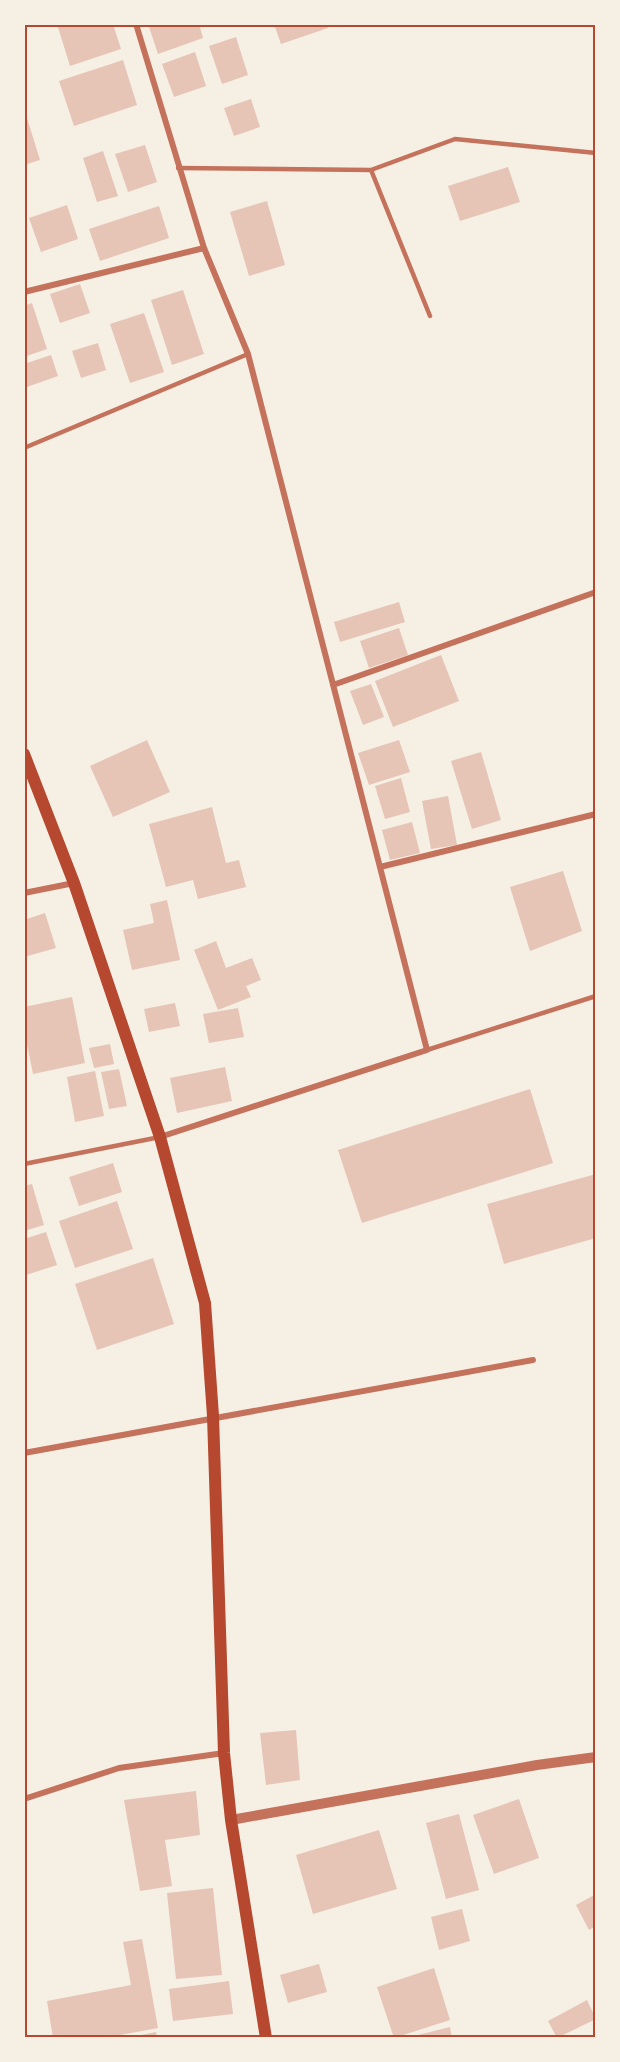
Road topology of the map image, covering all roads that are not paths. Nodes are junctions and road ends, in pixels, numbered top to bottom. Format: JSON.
{"nodes":[{"id":1,"x":136,"y":24,"type":"edge"},
{"id":2,"x":596,"y":153,"type":"edge"},
{"id":3,"x":178,"y":168,"type":"junction"},
{"id":4,"x":371,"y":170,"type":"junction"},
{"id":5,"x":204,"y":248,"type":"junction"},
{"id":6,"x":24,"y":292,"type":"edge"},
{"id":7,"x":430,"y":316,"type":"dead end"},
{"id":8,"x":248,"y":354,"type":"junction"},
{"id":9,"x":24,"y":448,"type":"edge"},
{"id":10,"x":596,"y":591,"type":"edge"},
{"id":11,"x":333,"y":685,"type":"junction"},
{"id":12,"x":24,"y":754,"type":"edge"},
{"id":13,"x":596,"y":814,"type":"edge"},
{"id":14,"x":380,"y":867,"type":"junction"},
{"id":15,"x":74,"y":883,"type":"junction"},
{"id":16,"x":24,"y":893,"type":"edge"},
{"id":17,"x":596,"y":996,"type":"edge"},
{"id":18,"x":427,"y":1050,"type":"junction"},
{"id":19,"x":160,"y":1137,"type":"junction"},
{"id":20,"x":24,"y":1164,"type":"edge"},
{"id":21,"x":533,"y":1360,"type":"dead end"},
{"id":22,"x":213,"y":1416,"type":"junction"},
{"id":23,"x":24,"y":1453,"type":"edge"},
{"id":24,"x":224,"y":1753,"type":"junction"},
{"id":25,"x":596,"y":1757,"type":"edge"},
{"id":26,"x":24,"y":1799,"type":"edge"},
{"id":27,"x":231,"y":1820,"type":"junction"},
{"id":28,"x":266,"y":2038,"type":"edge"}],
"edges":[{"from":1,"to":3,"type":"street"},
{"from":2,"to":4,"type":"lane"},
{"from":3,"to":4,"type":"lane"},
{"from":3,"to":5,"type":"street"},
{"from":4,"to":7,"type":"lane"},
{"from":5,"to":6,"type":"street"},
{"from":5,"to":8,"type":"street"},
{"from":8,"to":9,"type":"lane"},
{"from":8,"to":11,"type":"street"},
{"from":10,"to":11,"type":"street"},
{"from":11,"to":14,"type":"street"},
{"from":12,"to":15,"type":"main road"},
{"from":13,"to":14,"type":"street"},
{"from":14,"to":18,"type":"street"},
{"from":15,"to":16,"type":"street"},
{"from":15,"to":19,"type":"main road"},
{"from":17,"to":18,"type":"lane"},
{"from":18,"to":19,"type":"street"},
{"from":19,"to":20,"type":"lane"},
{"from":19,"to":22,"type":"main road"},
{"from":21,"to":22,"type":"street"},
{"from":22,"to":23,"type":"street"},
{"from":22,"to":24,"type":"main road"},
{"from":24,"to":26,"type":"street"},
{"from":24,"to":27,"type":"main road"},
{"from":25,"to":27,"type":"street"},
{"from":27,"to":28,"type":"main road"}]}
